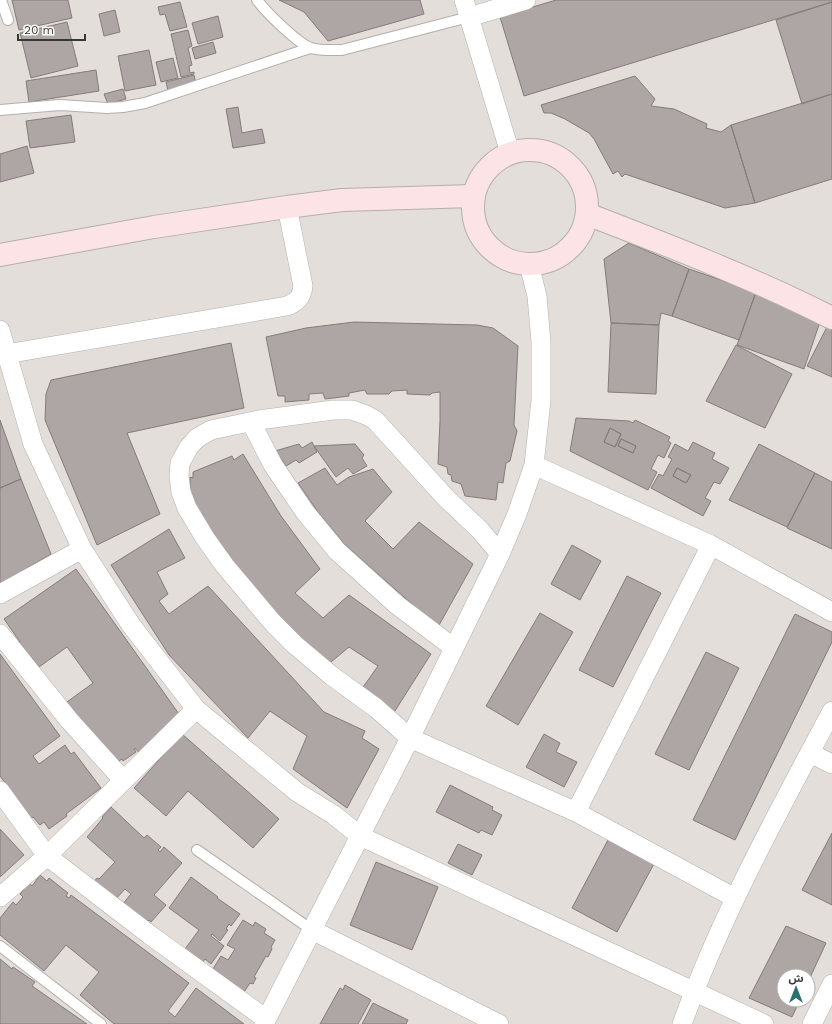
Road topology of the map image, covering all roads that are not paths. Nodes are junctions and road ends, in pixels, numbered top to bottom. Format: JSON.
{"nodes":[{"id":1,"x":1,"y":0,"type":"edge"},
{"id":2,"x":257,"y":0,"type":"edge"},
{"id":3,"x":526,"y":0,"type":"edge"},
{"id":4,"x":466,"y":8,"type":"edge"},
{"id":5,"x":8,"y":20,"type":"dead end"},
{"id":6,"x":310,"y":48,"type":"junction"},
{"id":7,"x":0,"y":110,"type":"edge"},
{"id":8,"x":510,"y":153,"type":"junction"},
{"id":9,"x":473,"y":196,"type":"junction"},
{"id":10,"x":287,"y":207,"type":"junction"},
{"id":11,"x":587,"y":214,"type":"junction"},
{"id":12,"x":0,"y":255,"type":"edge"},
{"id":13,"x":529,"y":264,"type":"junction"},
{"id":14,"x":832,"y":318,"type":"edge"},
{"id":15,"x":0,"y":330,"type":"edge"},
{"id":16,"x":6,"y":354,"type":"junction"},
{"id":17,"x":251,"y":422,"type":"junction"},
{"id":18,"x":534,"y":465,"type":"junction"},
{"id":19,"x":711,"y":546,"type":"junction"},
{"id":20,"x":82,"y":549,"type":"junction"},
{"id":21,"x":500,"y":554,"type":"junction"},
{"id":22,"x":0,"y":594,"type":"edge"},
{"id":23,"x":832,"y":612,"type":"edge"},
{"id":24,"x":0,"y":634,"type":"edge"},
{"id":25,"x":454,"y":648,"type":"junction"},
{"id":26,"x":196,"y":710,"type":"junction"},
{"id":27,"x":832,"y":711,"type":"edge"},
{"id":28,"x":410,"y":738,"type":"junction"},
{"id":29,"x":810,"y":753,"type":"junction"},
{"id":30,"x":832,"y":764,"type":"edge"},
{"id":31,"x":124,"y":780,"type":"junction"},
{"id":32,"x":0,"y":791,"type":"edge"},
{"id":33,"x":576,"y":812,"type":"junction"},
{"id":34,"x":360,"y":836,"type":"junction"},
{"id":35,"x":197,"y":850,"type":"dead end"},
{"id":36,"x":47,"y":856,"type":"junction"},
{"id":37,"x":0,"y":897,"type":"edge"},
{"id":38,"x":735,"y":898,"type":"junction"},
{"id":39,"x":312,"y":930,"type":"junction"},
{"id":40,"x":0,"y":946,"type":"edge"},
{"id":41,"x":832,"y":984,"type":"edge"},
{"id":42,"x":694,"y":992,"type":"junction"},
{"id":43,"x":265,"y":1022,"type":"edge"},
{"id":44,"x":101,"y":1024,"type":"edge"},
{"id":45,"x":499,"y":1024,"type":"edge"},
{"id":46,"x":682,"y":1024,"type":"edge"},
{"id":47,"x":764,"y":1024,"type":"edge"},
{"id":48,"x":812,"y":1024,"type":"edge"}],
"edges":[{"from":1,"to":5,"type":"lane"},
{"from":2,"to":6,"type":"lane"},
{"from":3,"to":4,"type":"street"},
{"from":4,"to":6,"type":"lane"},
{"from":4,"to":8,"type":"street"},
{"from":6,"to":7,"type":"lane"},
{"from":8,"to":9,"type":"street"},
{"from":8,"to":11,"type":"street"},
{"from":9,"to":10,"type":"street"},
{"from":9,"to":13,"type":"street"},
{"from":10,"to":12,"type":"street"},
{"from":10,"to":16,"type":"street"},
{"from":11,"to":13,"type":"street"},
{"from":11,"to":14,"type":"street"},
{"from":13,"to":18,"type":"street"},
{"from":15,"to":16,"type":"street"},
{"from":16,"to":20,"type":"street"},
{"from":17,"to":21,"type":"street"},
{"from":17,"to":25,"type":"street"},
{"from":17,"to":28,"type":"street"},
{"from":18,"to":19,"type":"street"},
{"from":18,"to":21,"type":"street"},
{"from":19,"to":23,"type":"street"},
{"from":19,"to":33,"type":"street"},
{"from":20,"to":22,"type":"street"},
{"from":20,"to":26,"type":"street"},
{"from":21,"to":25,"type":"street"},
{"from":24,"to":31,"type":"street"},
{"from":25,"to":28,"type":"street"},
{"from":26,"to":31,"type":"street"},
{"from":26,"to":34,"type":"street"},
{"from":27,"to":29,"type":"street"},
{"from":28,"to":33,"type":"street"},
{"from":28,"to":34,"type":"street"},
{"from":29,"to":30,"type":"street"},
{"from":29,"to":38,"type":"street"},
{"from":31,"to":36,"type":"street"},
{"from":32,"to":36,"type":"street"},
{"from":33,"to":38,"type":"street"},
{"from":34,"to":39,"type":"street"},
{"from":34,"to":42,"type":"street"},
{"from":35,"to":39,"type":"lane"},
{"from":36,"to":37,"type":"street"},
{"from":36,"to":43,"type":"street"},
{"from":38,"to":42,"type":"street"},
{"from":39,"to":43,"type":"street"},
{"from":39,"to":45,"type":"street"},
{"from":40,"to":44,"type":"lane"},
{"from":41,"to":48,"type":"street"},
{"from":42,"to":46,"type":"street"},
{"from":42,"to":47,"type":"street"}]}
